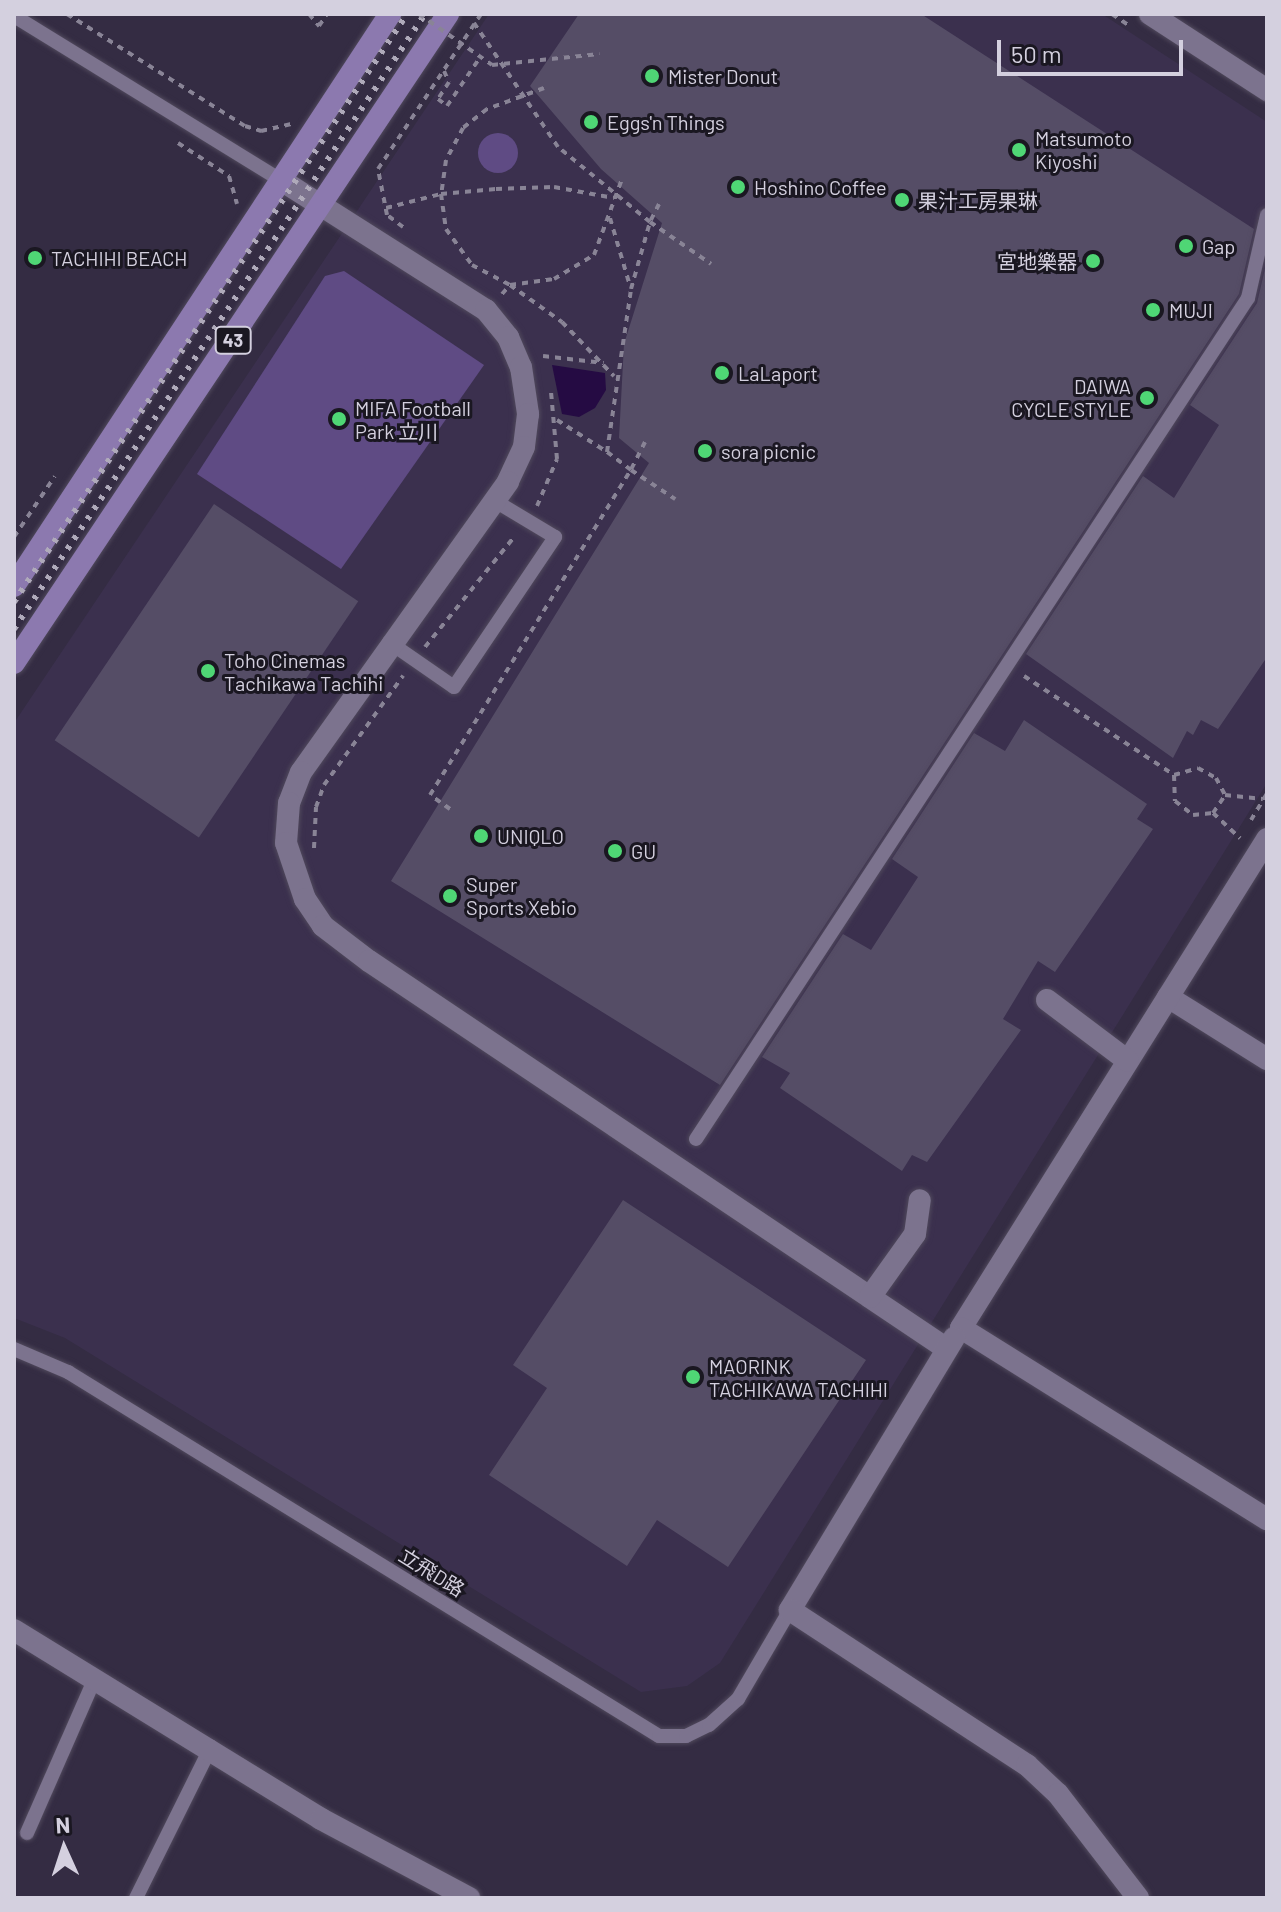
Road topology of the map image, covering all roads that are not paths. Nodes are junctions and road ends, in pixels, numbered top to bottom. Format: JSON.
{"nodes":[{"id":1,"x":390,"y":14,"type":"edge"},
{"id":2,"x":448,"y":14,"type":"edge"},
{"id":3,"x":1150,"y":14,"type":"edge"},
{"id":4,"x":14,"y":16,"type":"edge"},
{"id":5,"x":1267,"y":90,"type":"edge"},
{"id":6,"x":281,"y":180,"type":"junction"},
{"id":7,"x":323,"y":204,"type":"junction"},
{"id":8,"x":1267,"y":215,"type":"edge"},
{"id":9,"x":495,"y":501,"type":"junction"},
{"id":10,"x":14,"y":586,"type":"edge"},
{"id":11,"x":389,"y":642,"type":"junction"},
{"id":12,"x":14,"y":663,"type":"edge"},
{"id":13,"x":1267,"y":839,"type":"edge"},
{"id":14,"x":1168,"y":997,"type":"junction"},
{"id":15,"x":1047,"y":1000,"type":"dead end"},
{"id":16,"x":1267,"y":1059,"type":"edge"},
{"id":17,"x":1128,"y":1061,"type":"junction"},
{"id":18,"x":696,"y":1139,"type":"dead end"},
{"id":19,"x":920,"y":1200,"type":"dead end"},
{"id":20,"x":870,"y":1297,"type":"junction"},
{"id":21,"x":961,"y":1328,"type":"junction"},
{"id":22,"x":14,"y":1349,"type":"edge"},
{"id":23,"x":947,"y":1349,"type":"junction"},
{"id":24,"x":1267,"y":1519,"type":"edge"},
{"id":25,"x":790,"y":1610,"type":"junction"},
{"id":26,"x":14,"y":1630,"type":"edge"},
{"id":27,"x":95,"y":1678,"type":"junction"},
{"id":28,"x":211,"y":1747,"type":"junction"},
{"id":29,"x":27,"y":1833,"type":"dead end"},
{"id":30,"x":440,"y":1892,"type":"edge"},
{"id":31,"x":136,"y":1898,"type":"edge"},
{"id":32,"x":469,"y":1898,"type":"edge"},
{"id":33,"x":1138,"y":1898,"type":"edge"}],
"edges":[{"from":1,"to":6,"type":"main road","number":"43"},
{"from":2,"to":7,"type":"main road","number":"43"},
{"from":3,"to":5,"type":"street"},
{"from":4,"to":6,"type":"lane"},
{"from":6,"to":7,"type":"street"},
{"from":6,"to":10,"type":"main road","number":"43"},
{"from":7,"to":9,"type":"street"},
{"from":7,"to":12,"type":"main road","number":"43"},
{"from":8,"to":18,"type":"lane"},
{"from":9,"to":11,"type":"street"},
{"from":9,"to":11,"type":"lane"},
{"from":11,"to":20,"type":"street"},
{"from":13,"to":14,"type":"street"},
{"from":14,"to":16,"type":"street"},
{"from":14,"to":17,"type":"street"},
{"from":15,"to":17,"type":"street"},
{"from":17,"to":21,"type":"street"},
{"from":19,"to":20,"type":"street"},
{"from":20,"to":23,"type":"street"},
{"from":21,"to":23,"type":"street"},
{"from":21,"to":24,"type":"street"},
{"from":22,"to":25,"type":"lane","name":"立飛D路"},
{"from":23,"to":25,"type":"street"},
{"from":25,"to":33,"type":"street"},
{"from":26,"to":27,"type":"street"},
{"from":27,"to":28,"type":"street"},
{"from":27,"to":29,"type":"lane"},
{"from":28,"to":30,"type":"street"},
{"from":28,"to":31,"type":"lane"},
{"from":30,"to":32,"type":"street"}]}
